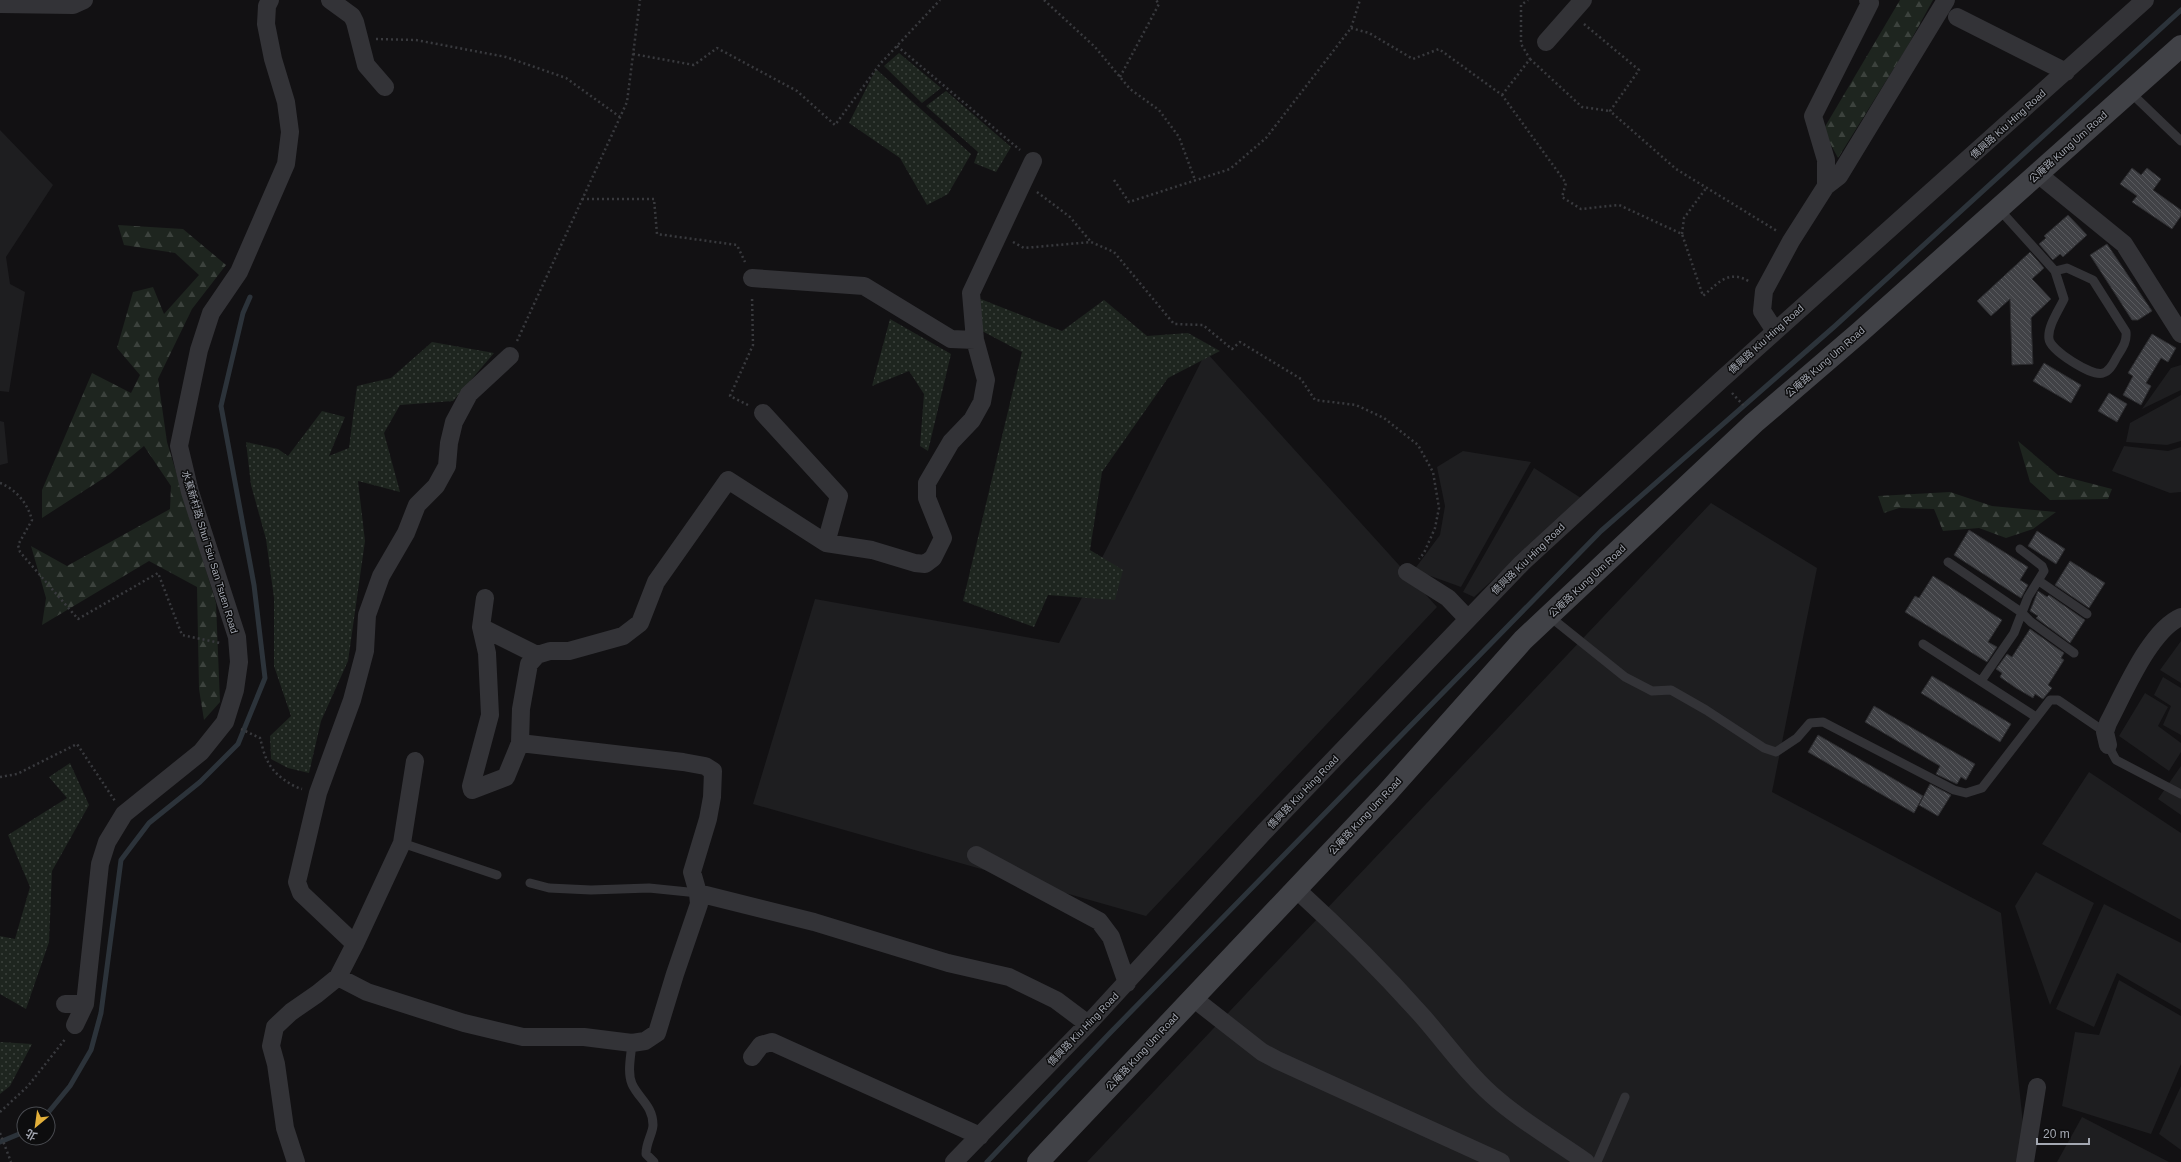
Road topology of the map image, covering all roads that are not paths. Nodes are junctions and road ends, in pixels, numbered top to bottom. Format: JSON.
{"nodes":[{"id":1,"x":84,"y":0,"type":"edge"},
{"id":2,"x":270,"y":0,"type":"edge"},
{"id":3,"x":330,"y":0,"type":"edge"},
{"id":4,"x":1868,"y":0,"type":"edge"},
{"id":5,"x":1946,"y":0,"type":"edge"},
{"id":6,"x":2146,"y":0,"type":"edge"},
{"id":7,"x":0,"y":4,"type":"edge"},
{"id":8,"x":1577,"y":7,"type":"edge"},
{"id":9,"x":1956,"y":17,"type":"dead end"},
{"id":10,"x":1546,"y":42,"type":"dead end"},
{"id":11,"x":2181,"y":46,"type":"edge"},
{"id":12,"x":2066,"y":72,"type":"junction"},
{"id":13,"x":385,"y":87,"type":"dead end"},
{"id":14,"x":2130,"y":92,"type":"junction"},
{"id":15,"x":2181,"y":141,"type":"edge"},
{"id":16,"x":1033,"y":162,"type":"road end"},
{"id":17,"x":2038,"y":174,"type":"junction"},
{"id":18,"x":1826,"y":186,"type":"junction"},
{"id":19,"x":1999,"y":209,"type":"junction"},
{"id":20,"x":2055,"y":271,"type":"junction"},
{"id":21,"x":752,"y":278,"type":"road end"},
{"id":22,"x":1776,"y":331,"type":"junction"},
{"id":23,"x":2181,"y":334,"type":"edge"},
{"id":24,"x":975,"y":340,"type":"junction"},
{"id":25,"x":510,"y":356,"type":"road end"},
{"id":26,"x":763,"y":412,"type":"road end"},
{"id":27,"x":826,"y":543,"type":"junction"},
{"id":28,"x":2020,"y":550,"type":"dead end"},
{"id":29,"x":1948,"y":562,"type":"dead end"},
{"id":30,"x":1407,"y":572,"type":"road end"},
{"id":31,"x":2039,"y":581,"type":"junction"},
{"id":32,"x":485,"y":598,"type":"dead end"},
{"id":33,"x":2021,"y":612,"type":"junction"},
{"id":34,"x":2087,"y":614,"type":"dead end"},
{"id":35,"x":1549,"y":616,"type":"junction"},
{"id":36,"x":2181,"y":617,"type":"edge"},
{"id":37,"x":1468,"y":619,"type":"junction"},
{"id":38,"x":481,"y":627,"type":"junction"},
{"id":39,"x":1923,"y":644,"type":"dead end"},
{"id":40,"x":2074,"y":653,"type":"dead end"},
{"id":41,"x":536,"y":654,"type":"junction"},
{"id":42,"x":1981,"y":681,"type":"junction"},
{"id":43,"x":2036,"y":717,"type":"junction"},
{"id":44,"x":2106,"y":738,"type":"junction"},
{"id":45,"x":520,"y":743,"type":"junction"},
{"id":46,"x":415,"y":761,"type":"dead end"},
{"id":47,"x":2181,"y":794,"type":"edge"},
{"id":48,"x":402,"y":843,"type":"junction"},
{"id":49,"x":976,"y":855,"type":"dead end"},
{"id":50,"x":497,"y":875,"type":"dead end"},
{"id":51,"x":530,"y":883,"type":"dead end"},
{"id":52,"x":1296,"y":889,"type":"junction"},
{"id":53,"x":698,"y":893,"type":"junction"},
{"id":54,"x":355,"y":944,"type":"junction"},
{"id":55,"x":338,"y":977,"type":"junction"},
{"id":56,"x":1127,"y":983,"type":"junction"},
{"id":57,"x":1193,"y":998,"type":"junction"},
{"id":58,"x":65,"y":1004,"type":"dead end"},
{"id":59,"x":85,"y":1004,"type":"junction"},
{"id":60,"x":1088,"y":1024,"type":"junction"},
{"id":61,"x":75,"y":1025,"type":"road end"},
{"id":62,"x":632,"y":1043,"type":"junction"},
{"id":63,"x":752,"y":1057,"type":"dead end"},
{"id":64,"x":2037,"y":1087,"type":"dead end"},
{"id":65,"x":1625,"y":1097,"type":"dead end"},
{"id":66,"x":980,"y":1136,"type":"junction"},
{"id":67,"x":296,"y":1162,"type":"edge"},
{"id":68,"x":654,"y":1162,"type":"edge"},
{"id":69,"x":954,"y":1162,"type":"edge"},
{"id":70,"x":1038,"y":1162,"type":"edge"},
{"id":71,"x":1501,"y":1162,"type":"edge"},
{"id":72,"x":1586,"y":1162,"type":"edge"},
{"id":73,"x":1597,"y":1162,"type":"edge"},
{"id":74,"x":2025,"y":1162,"type":"edge"}],
"edges":[{"from":1,"to":7,"type":"street"},
{"from":2,"to":59,"type":"street","name":"水蕉新村路 Shui Tsiu San Tsuen Road"},
{"from":3,"to":13,"type":"street"},
{"from":4,"to":18,"type":"street"},
{"from":5,"to":18,"type":"street"},
{"from":6,"to":12,"type":"street","name":"僑興路 Kiu Hing Road"},
{"from":8,"to":10,"type":"street"},
{"from":9,"to":12,"type":"street"},
{"from":11,"to":14,"type":"street","name":"公庵路 Kung Um Road"},
{"from":12,"to":22,"type":"street","name":"僑興路 Kiu Hing Road"},
{"from":14,"to":15,"type":"lane"},
{"from":14,"to":17,"type":"street","name":"公庵路 Kung Um Road"},
{"from":16,"to":24,"type":"street"},
{"from":17,"to":19,"type":"street","name":"公庵路 Kung Um Road"},
{"from":17,"to":23,"type":"street"},
{"from":18,"to":22,"type":"street"},
{"from":19,"to":20,"type":"lane"},
{"from":19,"to":35,"type":"street","name":"公庵路 Kung Um Road"},
{"from":20,"to":20,"type":"lane"},
{"from":21,"to":24,"type":"street"},
{"from":22,"to":37,"type":"street","name":"僑興路 Kiu Hing Road"},
{"from":24,"to":27,"type":"street"},
{"from":25,"to":54,"type":"street"},
{"from":26,"to":27,"type":"street"},
{"from":27,"to":41,"type":"street"},
{"from":28,"to":31,"type":"lane"},
{"from":29,"to":33,"type":"lane"},
{"from":30,"to":37,"type":"street"},
{"from":31,"to":33,"type":"lane"},
{"from":31,"to":34,"type":"lane"},
{"from":32,"to":38,"type":"street"},
{"from":33,"to":40,"type":"lane"},
{"from":33,"to":42,"type":"lane"},
{"from":35,"to":43,"type":"lane"},
{"from":35,"to":52,"type":"street","name":"公庵路 Kung Um Road"},
{"from":36,"to":44,"type":"street"},
{"from":37,"to":56,"type":"street","name":"僑興路 Kiu Hing Road"},
{"from":38,"to":41,"type":"street"},
{"from":38,"to":45,"type":"street"},
{"from":39,"to":42,"type":"lane"},
{"from":41,"to":45,"type":"street"},
{"from":42,"to":43,"type":"lane"},
{"from":43,"to":44,"type":"lane"},
{"from":44,"to":47,"type":"lane"},
{"from":45,"to":53,"type":"street"},
{"from":46,"to":48,"type":"street"},
{"from":48,"to":50,"type":"lane"},
{"from":48,"to":54,"type":"street"},
{"from":49,"to":56,"type":"street"},
{"from":51,"to":53,"type":"lane"},
{"from":52,"to":57,"type":"street","name":"公庵路 Kung Um Road"},
{"from":52,"to":72,"type":"street"},
{"from":53,"to":60,"type":"street"},
{"from":53,"to":62,"type":"street"},
{"from":54,"to":55,"type":"street"},
{"from":55,"to":62,"type":"street"},
{"from":55,"to":67,"type":"street"},
{"from":56,"to":60,"type":"street","name":"僑興路 Kiu Hing Road"},
{"from":57,"to":70,"type":"street","name":"公庵路 Kung Um Road"},
{"from":57,"to":71,"type":"street"},
{"from":58,"to":59,"type":"street"},
{"from":59,"to":61,"type":"street","name":"水蕉新村路 Shui Tsiu San Tsuen Road"},
{"from":60,"to":66,"type":"street","name":"僑興路 Kiu Hing Road"},
{"from":62,"to":68,"type":"lane"},
{"from":63,"to":66,"type":"street"},
{"from":64,"to":74,"type":"street"},
{"from":65,"to":73,"type":"lane"},
{"from":66,"to":69,"type":"street","name":"僑興路 Kiu Hing Road"}]}
